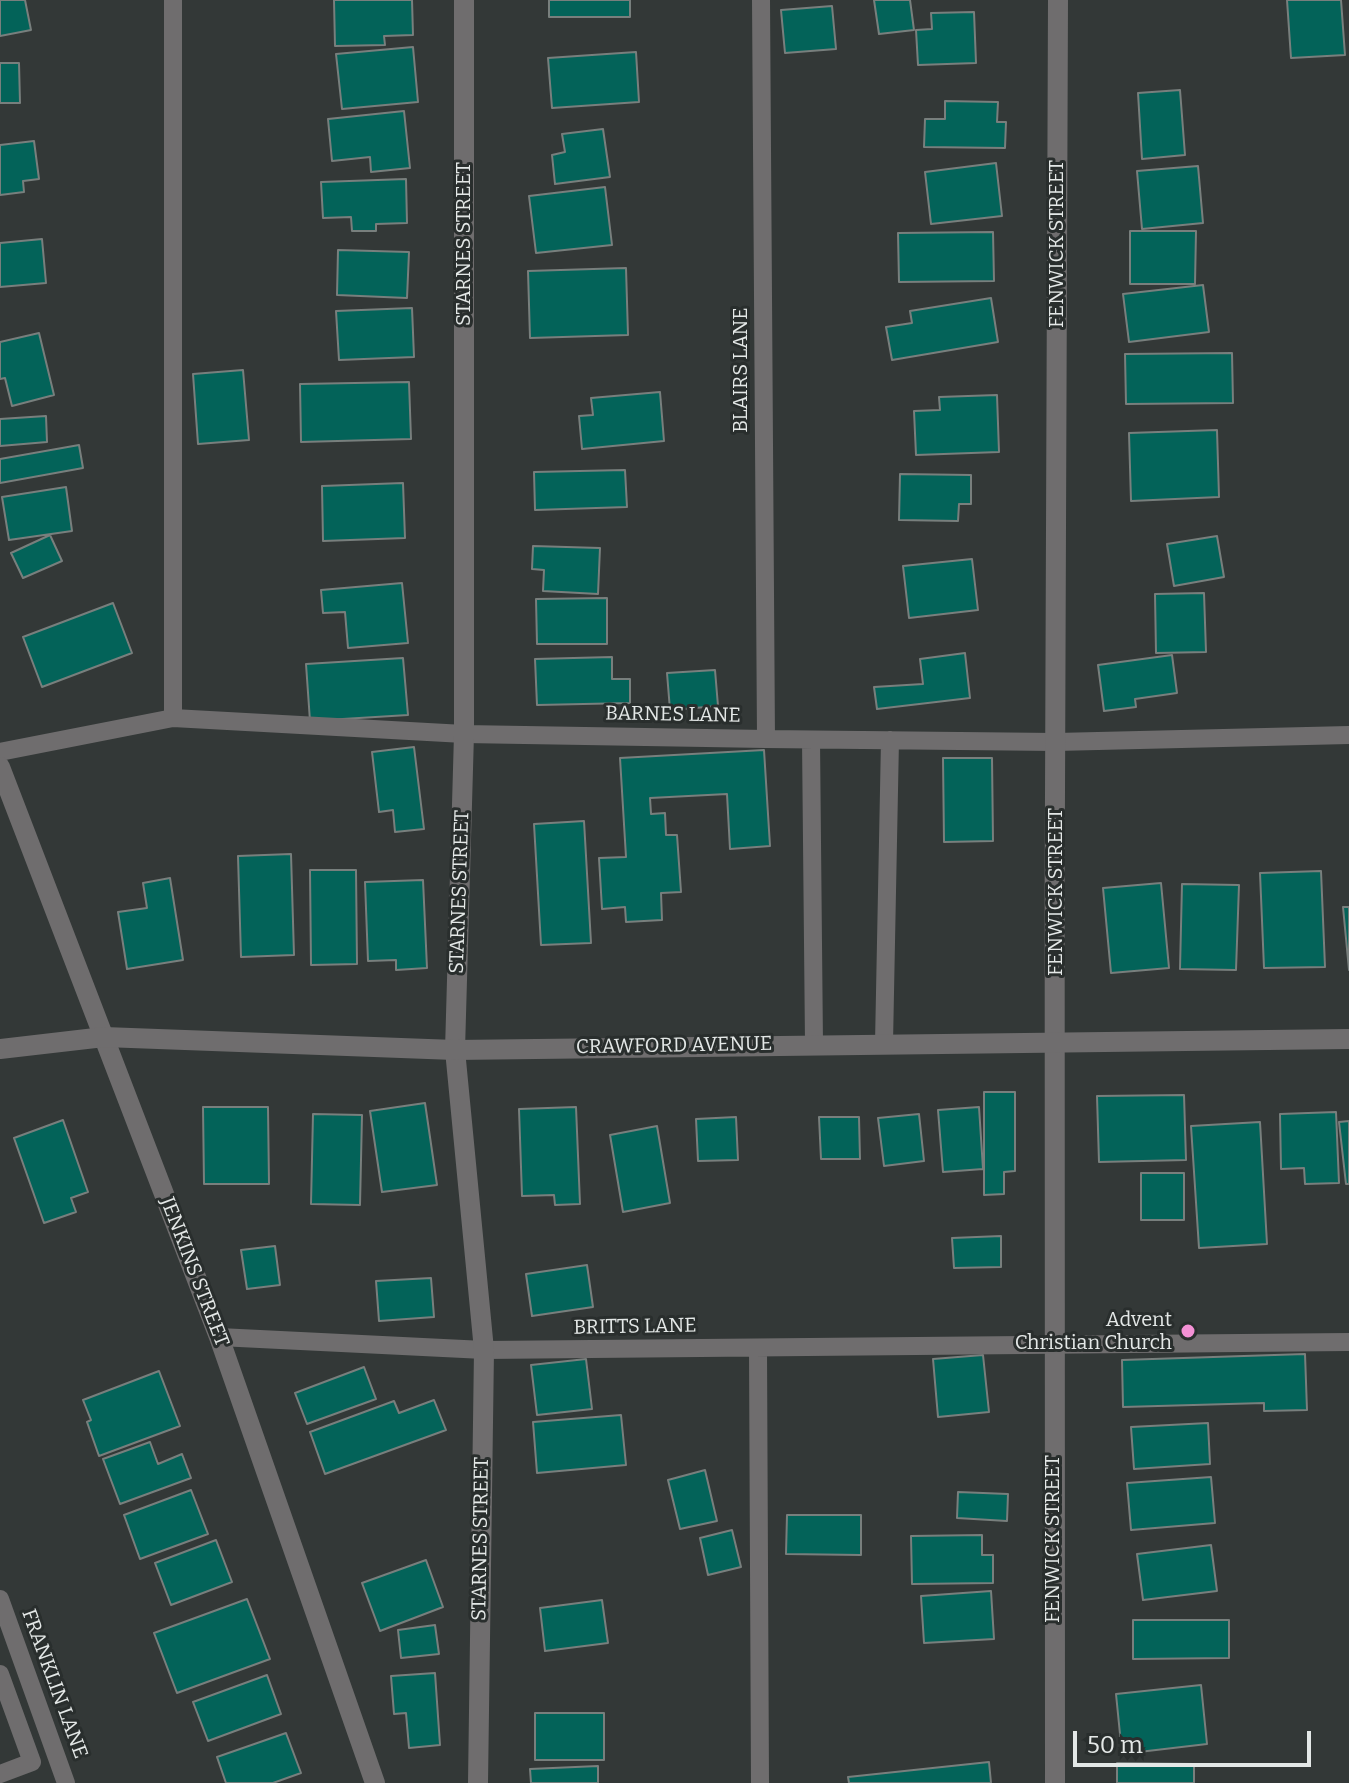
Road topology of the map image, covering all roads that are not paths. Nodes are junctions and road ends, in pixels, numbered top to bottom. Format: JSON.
{"nodes":[{"id":1,"x":173,"y":0,"type":"edge"},
{"id":2,"x":464,"y":0,"type":"edge"},
{"id":3,"x":761,"y":0,"type":"edge"},
{"id":4,"x":1058,"y":0,"type":"edge"},
{"id":5,"x":173,"y":718,"type":"junction"},
{"id":6,"x":464,"y":734,"type":"junction"},
{"id":7,"x":1349,"y":735,"type":"edge"},
{"id":8,"x":766,"y":739,"type":"junction"},
{"id":9,"x":811,"y":740,"type":"junction"},
{"id":10,"x":890,"y":740,"type":"junction"},
{"id":11,"x":1056,"y":742,"type":"junction"},
{"id":12,"x":0,"y":752,"type":"edge"},
{"id":13,"x":0,"y":767,"type":"edge"},
{"id":14,"x":104,"y":1037,"type":"junction"},
{"id":15,"x":1349,"y":1039,"type":"edge"},
{"id":16,"x":1056,"y":1041,"type":"junction"},
{"id":17,"x":884,"y":1043,"type":"junction"},
{"id":18,"x":814,"y":1044,"type":"junction"},
{"id":19,"x":0,"y":1049,"type":"edge"},
{"id":20,"x":455,"y":1050,"type":"junction"},
{"id":21,"x":219,"y":1337,"type":"junction"},
{"id":22,"x":1349,"y":1342,"type":"edge"},
{"id":23,"x":1052,"y":1346,"type":"junction"},
{"id":24,"x":758,"y":1348,"type":"junction"},
{"id":25,"x":484,"y":1350,"type":"junction"},
{"id":26,"x":0,"y":1599,"type":"edge"},
{"id":27,"x":23,"y":1663,"type":"junction"},
{"id":28,"x":0,"y":1673,"type":"edge"},
{"id":29,"x":0,"y":1774,"type":"edge"},
{"id":30,"x":66,"y":1783,"type":"edge"},
{"id":31,"x":375,"y":1783,"type":"edge"},
{"id":32,"x":478,"y":1783,"type":"edge"},
{"id":33,"x":760,"y":1783,"type":"edge"},
{"id":34,"x":1055,"y":1783,"type":"edge"}],
"edges":[{"from":1,"to":5,"type":"lane"},
{"from":2,"to":6,"type":"street","name":"STARNES STREET"},
{"from":3,"to":8,"type":"lane","name":"BLAIRS LANE"},
{"from":4,"to":11,"type":"street","name":"FENWICK STREET"},
{"from":5,"to":6,"type":"lane","name":"BARNES LANE"},
{"from":5,"to":12,"type":"lane","name":"BARNES LANE"},
{"from":6,"to":8,"type":"lane","name":"BARNES LANE"},
{"from":6,"to":20,"type":"street","name":"STARNES STREET"},
{"from":7,"to":11,"type":"lane","name":"BARNES LANE"},
{"from":8,"to":9,"type":"lane","name":"BARNES LANE"},
{"from":9,"to":10,"type":"lane","name":"BARNES LANE"},
{"from":9,"to":18,"type":"lane"},
{"from":10,"to":11,"type":"lane","name":"BARNES LANE"},
{"from":10,"to":17,"type":"lane"},
{"from":11,"to":16,"type":"street","name":"FENWICK STREET"},
{"from":13,"to":14,"type":"street","name":"JENKINS STREET"},
{"from":14,"to":19,"type":"street","name":"CRAWFORD AVENUE"},
{"from":14,"to":20,"type":"street","name":"CRAWFORD AVENUE"},
{"from":14,"to":21,"type":"street","name":"JENKINS STREET"},
{"from":15,"to":16,"type":"street","name":"CRAWFORD AVENUE"},
{"from":16,"to":17,"type":"street","name":"CRAWFORD AVENUE"},
{"from":16,"to":23,"type":"street","name":"FENWICK STREET"},
{"from":17,"to":18,"type":"street","name":"CRAWFORD AVENUE"},
{"from":18,"to":20,"type":"street","name":"CRAWFORD AVENUE"},
{"from":20,"to":25,"type":"street","name":"STARNES STREET"},
{"from":21,"to":25,"type":"lane","name":"BRITTS LANE"},
{"from":21,"to":31,"type":"street","name":"JENKINS STREET"},
{"from":22,"to":23,"type":"lane"},
{"from":23,"to":24,"type":"lane","name":"BRITTS LANE"},
{"from":23,"to":34,"type":"street","name":"FENWICK STREET"},
{"from":24,"to":25,"type":"lane","name":"BRITTS LANE"},
{"from":24,"to":33,"type":"lane"},
{"from":25,"to":32,"type":"street","name":"STARNES STREET"},
{"from":26,"to":27,"type":"lane","name":"FRANKLIN LANE"},
{"from":27,"to":28,"type":"lane"},
{"from":27,"to":30,"type":"lane","name":"FRANKLIN LANE"},
{"from":28,"to":29,"type":"lane"}]}
